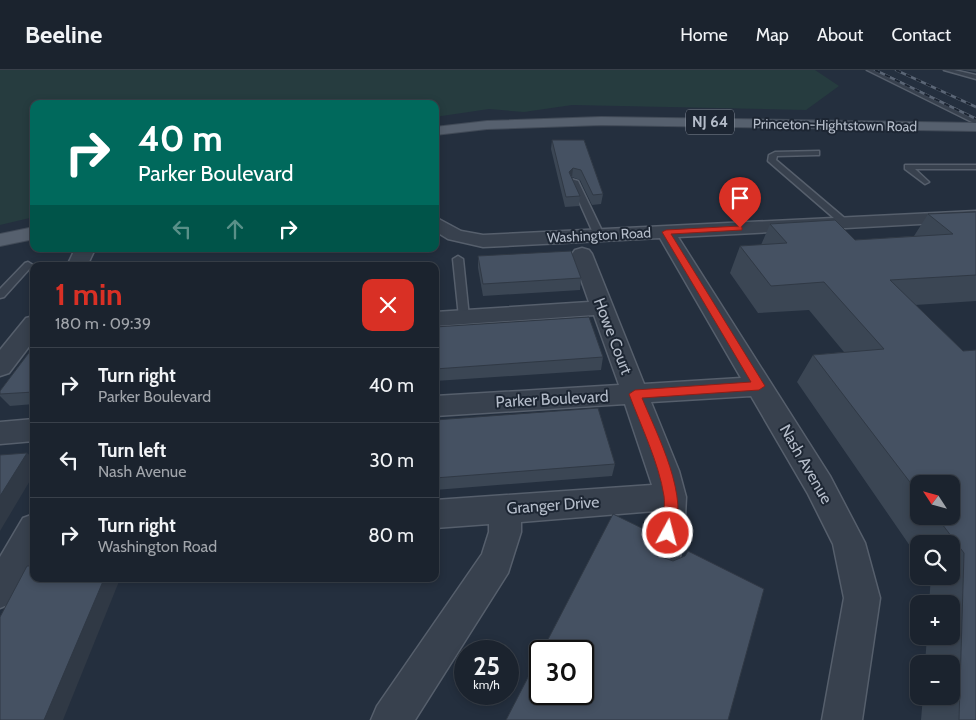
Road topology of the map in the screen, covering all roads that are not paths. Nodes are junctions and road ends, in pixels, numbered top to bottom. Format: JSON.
{"nodes":[{"id":1,"x":870,"y":70,"type":"edge"},
{"id":2,"x":947,"y":70,"type":"edge"},
{"id":3,"x":976,"y":77,"type":"edge"},
{"id":4,"x":973,"y":125,"type":"edge"},
{"id":5,"x":439,"y":131,"type":"edge"},
{"id":6,"x":816,"y":153,"type":"dead end"},
{"id":7,"x":976,"y":166,"type":"edge"},
{"id":8,"x":574,"y":181,"type":"edge"},
{"id":9,"x":926,"y":182,"type":"dead end"},
{"id":10,"x":976,"y":216,"type":"edge"},
{"id":11,"x":845,"y":223,"type":"junction"},
{"id":12,"x":439,"y":226,"type":"edge"},
{"id":13,"x":666,"y":232,"type":"junction"},
{"id":14,"x":30,"y":234,"type":"edge"},
{"id":15,"x":0,"y":240,"type":"edge"},
{"id":16,"x":590,"y":245,"type":"junction"},
{"id":17,"x":458,"y":259,"type":"dead end"},
{"id":18,"x":28,"y":265,"type":"dead end"},
{"id":19,"x":0,"y":295,"type":"edge"},
{"id":20,"x":602,"y":308,"type":"junction"},
{"id":21,"x":464,"y":317,"type":"junction"},
{"id":22,"x":439,"y":319,"type":"edge"},
{"id":23,"x":30,"y":328,"type":"edge"},
{"id":24,"x":0,"y":367,"type":"edge"},
{"id":25,"x":759,"y":386,"type":"junction"},
{"id":26,"x":635,"y":394,"type":"junction"},
{"id":27,"x":439,"y":406,"type":"edge"},
{"id":28,"x":30,"y":430,"type":"edge"},
{"id":29,"x":0,"y":433,"type":"edge"},
{"id":30,"x":671,"y":496,"type":"junction"},
{"id":31,"x":504,"y":508,"type":"junction"},
{"id":32,"x":439,"y":514,"type":"edge"},
{"id":33,"x":30,"y":541,"type":"edge"},
{"id":34,"x":662,"y":562,"type":"edge"},
{"id":35,"x":0,"y":591,"type":"edge"},
{"id":36,"x":391,"y":720,"type":"edge"},
{"id":37,"x":842,"y":720,"type":"edge"}],
"edges":[{"from":1,"to":4,"type":"lane"},
{"from":2,"to":3,"type":"lane"},
{"from":4,"to":5,"type":"main road","name":"Princeton-Hightstown Road","number":"NJ 64"},
{"from":6,"to":11,"type":"lane"},
{"from":7,"to":9,"type":"lane"},
{"from":8,"to":16,"type":"lane"},
{"from":10,"to":11,"type":"street","name":"Washington Road"},
{"from":11,"to":13,"type":"street","name":"Washington Road"},
{"from":12,"to":16,"type":"street","name":"Washington Road"},
{"from":13,"to":16,"type":"street","name":"Washington Road"},
{"from":13,"to":25,"type":"street","name":"Nash Avenue"},
{"from":14,"to":15,"type":"main road"},
{"from":16,"to":20,"type":"street","name":"Howe Court"},
{"from":17,"to":21,"type":"lane"},
{"from":18,"to":19,"type":"lane"},
{"from":20,"to":21,"type":"street"},
{"from":20,"to":26,"type":"street","name":"Howe Court"},
{"from":21,"to":22,"type":"street"},
{"from":23,"to":24,"type":"street"},
{"from":25,"to":26,"type":"street","name":"Parker Boulevard"},
{"from":25,"to":37,"type":"street","name":"Nash Avenue"},
{"from":26,"to":27,"type":"street","name":"Parker Boulevard"},
{"from":26,"to":30,"type":"street","name":"Howe Court"},
{"from":28,"to":29,"type":"street"},
{"from":30,"to":31,"type":"street","name":"Granger Drive"},
{"from":30,"to":34,"type":"street","name":"Howe Court"},
{"from":31,"to":32,"type":"street","name":"Granger Drive"},
{"from":31,"to":36,"type":"street"},
{"from":33,"to":35,"type":"street"}]}
